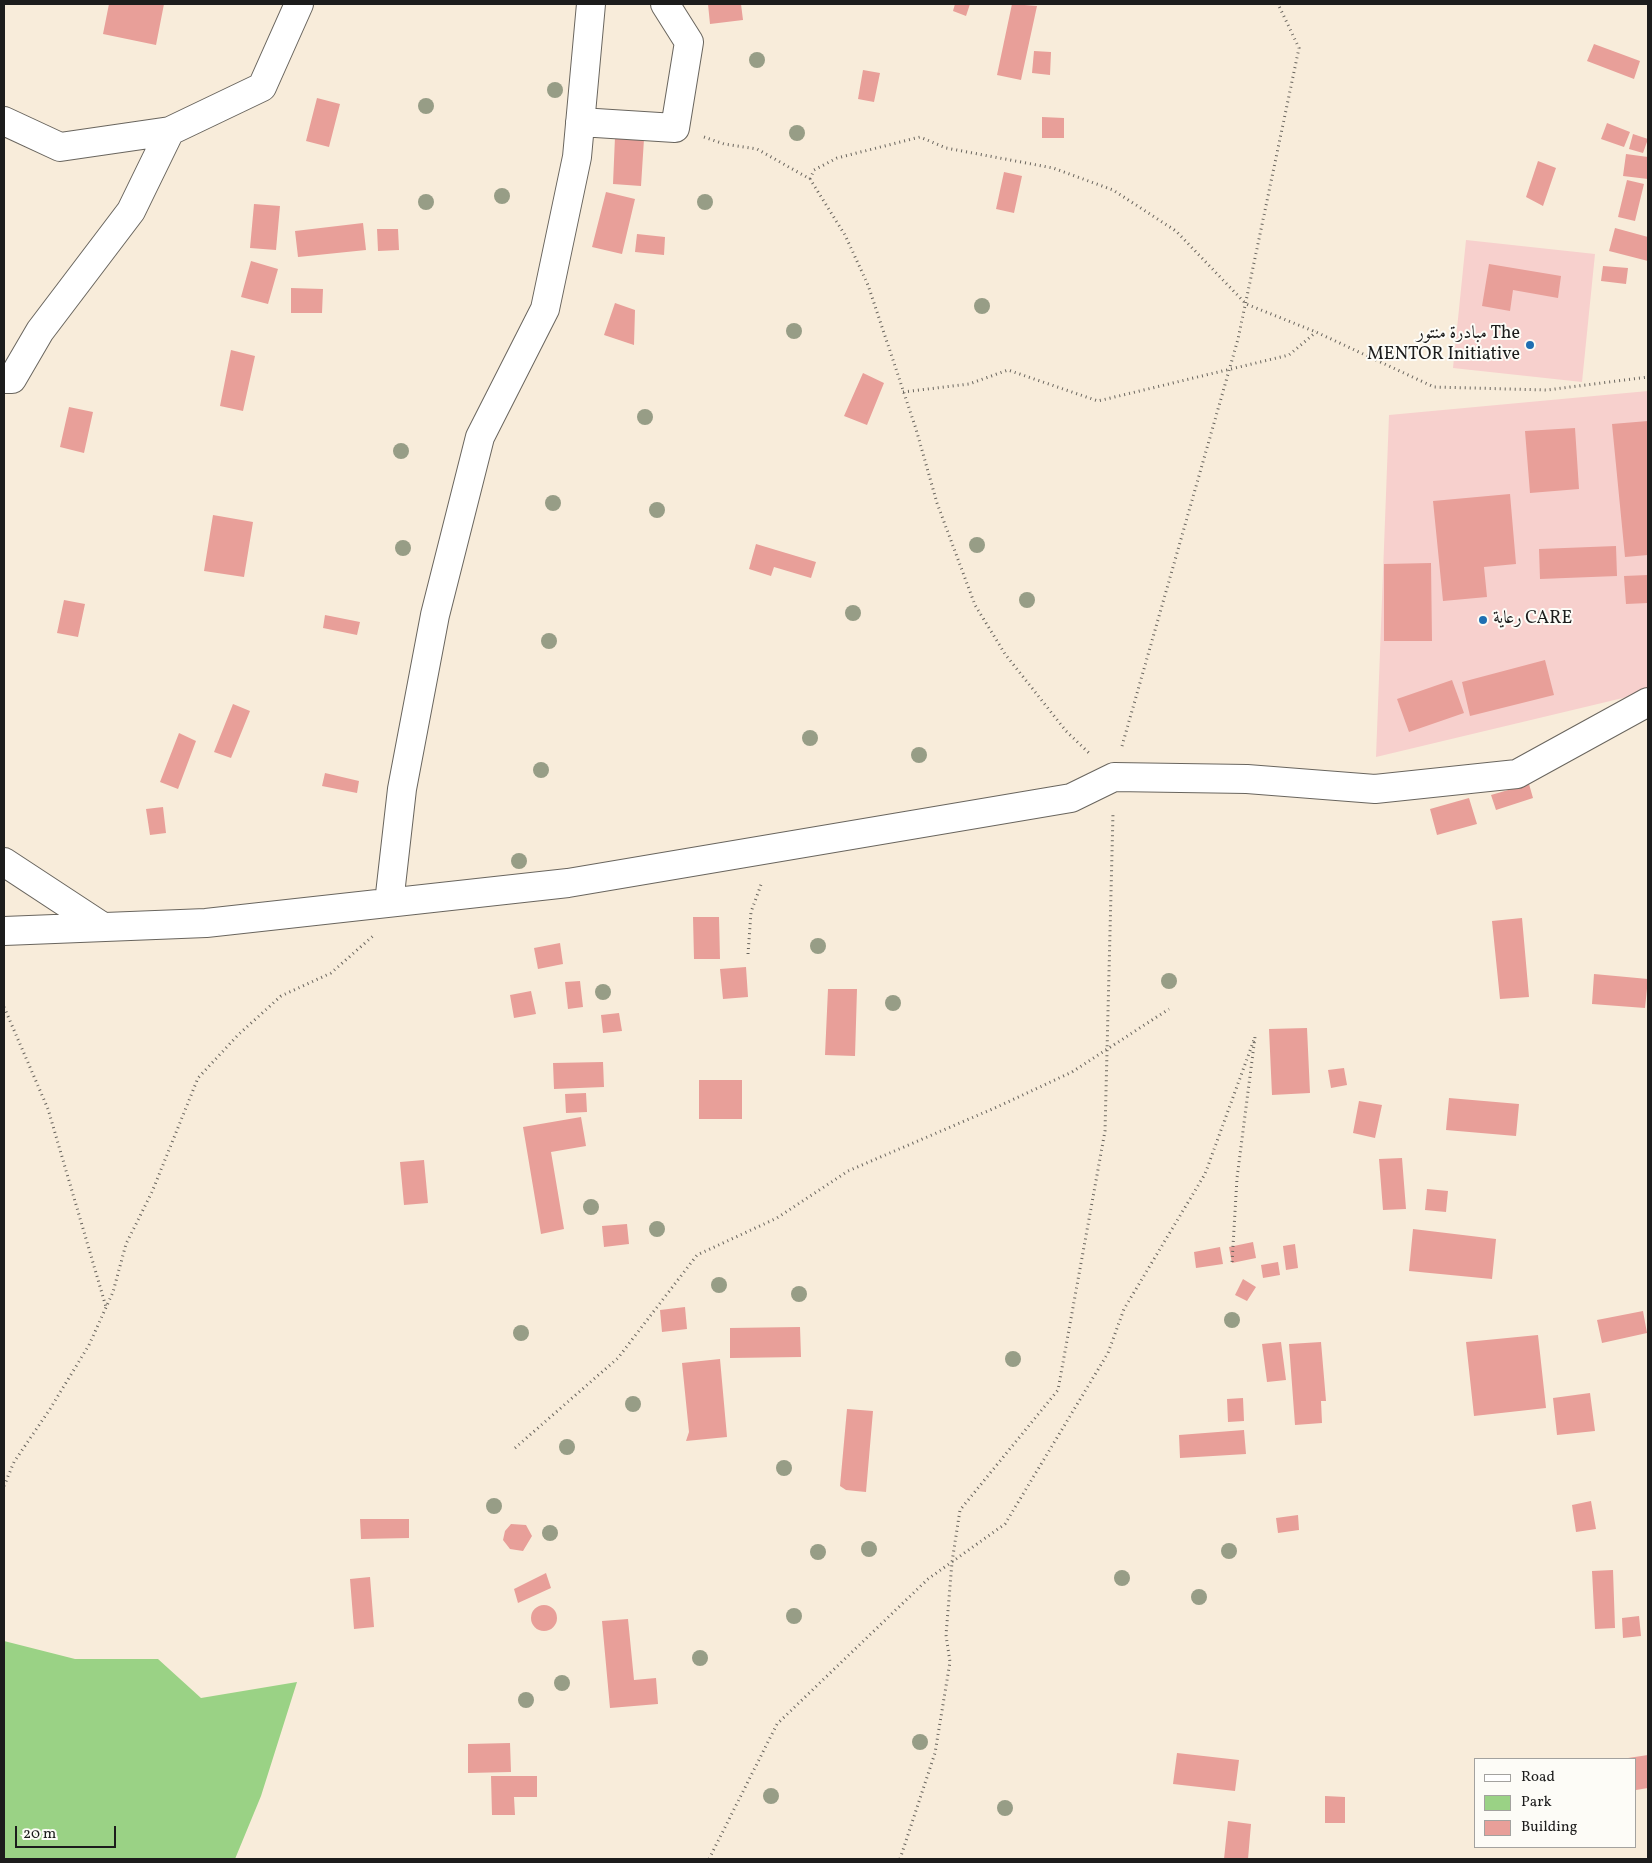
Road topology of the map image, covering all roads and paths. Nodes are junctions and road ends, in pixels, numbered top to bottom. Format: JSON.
{"nodes":[{"id":1,"x":299,"y":4,"type":"edge"},
{"id":2,"x":591,"y":4,"type":"edge"},
{"id":3,"x":665,"y":4,"type":"edge"},
{"id":4,"x":1278,"y":4,"type":"edge"},
{"id":5,"x":4,"y":121,"type":"edge"},
{"id":6,"x":580,"y":122,"type":"junction"},
{"id":7,"x":675,"y":128,"type":"junction"},
{"id":8,"x":170,"y":131,"type":"junction"},
{"id":9,"x":810,"y":179,"type":"junction"},
{"id":10,"x":1246,"y":304,"type":"junction"},
{"id":11,"x":1316,"y":332,"type":"junction"},
{"id":12,"x":1230,"y":370,"type":"junction"},
{"id":13,"x":1648,"y":378,"type":"edge"},
{"id":14,"x":4,"y":379,"type":"edge"},
{"id":15,"x":903,"y":392,"type":"junction"},
{"id":16,"x":1648,"y":702,"type":"edge"},
{"id":17,"x":1114,"y":777,"type":"junction"},
{"id":18,"x":775,"y":848,"type":"junction"},
{"id":19,"x":4,"y":862,"type":"edge"},
{"id":20,"x":399,"y":902,"type":"junction"},
{"id":21,"x":104,"y":927,"type":"junction"},
{"id":22,"x":4,"y":931,"type":"edge"},
{"id":23,"x":748,"y":954,"type":"dead end"},
{"id":24,"x":4,"y":1008,"type":"edge"},
{"id":25,"x":1170,"y":1009,"type":"dead end"},
{"id":26,"x":1107,"y":1050,"type":"junction"},
{"id":27,"x":1232,"y":1263,"type":"dead end"},
{"id":28,"x":106,"y":1307,"type":"junction"},
{"id":29,"x":516,"y":1448,"type":"dead end"},
{"id":30,"x":4,"y":1486,"type":"edge"},
{"id":31,"x":952,"y":1562,"type":"junction"},
{"id":32,"x":709,"y":1859,"type":"edge"},
{"id":33,"x":900,"y":1859,"type":"edge"}],
"edges":[{"from":1,"to":8,"type":"street"},
{"from":2,"to":6,"type":"street"},
{"from":3,"to":7,"type":"street"},
{"from":4,"to":10,"type":"path"},
{"from":5,"to":8,"type":"street"},
{"from":6,"to":7,"type":"street"},
{"from":6,"to":20,"type":"street"},
{"from":7,"to":9,"type":"path"},
{"from":8,"to":14,"type":"street"},
{"from":9,"to":10,"type":"path"},
{"from":9,"to":15,"type":"path"},
{"from":10,"to":11,"type":"path"},
{"from":10,"to":12,"type":"path"},
{"from":11,"to":12,"type":"path"},
{"from":11,"to":13,"type":"path"},
{"from":12,"to":15,"type":"path"},
{"from":12,"to":17,"type":"path"},
{"from":15,"to":17,"type":"path"},
{"from":16,"to":17,"type":"street"},
{"from":17,"to":18,"type":"street"},
{"from":17,"to":26,"type":"path"},
{"from":18,"to":20,"type":"street"},
{"from":18,"to":23,"type":"path"},
{"from":19,"to":21,"type":"street"},
{"from":20,"to":21,"type":"street"},
{"from":20,"to":28,"type":"path"},
{"from":21,"to":22,"type":"street"},
{"from":24,"to":28,"type":"path"},
{"from":25,"to":26,"type":"path"},
{"from":26,"to":29,"type":"path"},
{"from":26,"to":31,"type":"path"},
{"from":27,"to":31,"type":"path"},
{"from":28,"to":30,"type":"path"},
{"from":31,"to":32,"type":"path"},
{"from":31,"to":33,"type":"path"}]}
